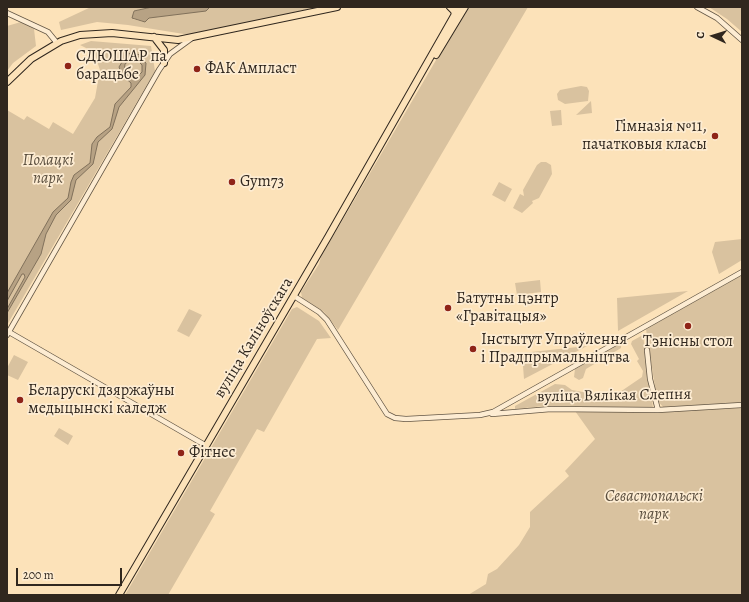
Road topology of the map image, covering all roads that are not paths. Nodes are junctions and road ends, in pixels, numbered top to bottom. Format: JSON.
{"nodes":[{"id":1,"x":337,"y":7,"type":"edge"},
{"id":2,"x":450,"y":7,"type":"edge"},
{"id":3,"x":459,"y":7,"type":"edge"},
{"id":4,"x":464,"y":7,"type":"edge"},
{"id":5,"x":697,"y":7,"type":"edge"},
{"id":6,"x":7,"y":13,"type":"edge"},
{"id":7,"x":455,"y":15,"type":"junction"},
{"id":8,"x":154,"y":38,"type":"junction"},
{"id":9,"x":192,"y":38,"type":"junction"},
{"id":10,"x":742,"y":40,"type":"edge"},
{"id":11,"x":57,"y":43,"type":"junction"},
{"id":12,"x":164,"y":63,"type":"junction"},
{"id":13,"x":7,"y":82,"type":"edge"},
{"id":14,"x":410,"y":95,"type":"junction"},
{"id":15,"x":742,"y":272,"type":"edge"},
{"id":16,"x":294,"y":296,"type":"junction"},
{"id":17,"x":8,"y":334,"type":"edge"},
{"id":18,"x":647,"y":350,"type":"dead end"},
{"id":19,"x":508,"y":404,"type":"junction"},
{"id":20,"x":742,"y":406,"type":"edge"},
{"id":21,"x":658,"y":410,"type":"junction"},
{"id":22,"x":511,"y":411,"type":"junction"},
{"id":23,"x":487,"y":414,"type":"junction"},
{"id":24,"x":205,"y":445,"type":"junction"},
{"id":25,"x":118,"y":595,"type":"edge"}],
"edges":[{"from":1,"to":9,"type":"main road"},
{"from":2,"to":7,"type":"main road"},
{"from":3,"to":7,"type":"main road","name":"вуліца Каліноўскага"},
{"from":4,"to":14,"type":"main road","name":"вуліца Каліноўскага"},
{"from":5,"to":10,"type":"street"},
{"from":6,"to":11,"type":"street"},
{"from":7,"to":14,"type":"main road","name":"вуліца Каліноўскага"},
{"from":8,"to":9,"type":"main road"},
{"from":8,"to":11,"type":"main road"},
{"from":8,"to":12,"type":"main road"},
{"from":9,"to":12,"type":"street"},
{"from":11,"to":13,"type":"main road"},
{"from":12,"to":17,"type":"street"},
{"from":14,"to":16,"type":"main road","name":"вуліца Каліноўскага"},
{"from":15,"to":19,"type":"street"},
{"from":16,"to":23,"type":"street","name":"вуліца Вялікая Слепня"},
{"from":16,"to":24,"type":"main road","name":"вуліца Каліноўскага"},
{"from":17,"to":24,"type":"street"},
{"from":18,"to":21,"type":"street"},
{"from":19,"to":22,"type":"street"},
{"from":19,"to":23,"type":"street"},
{"from":20,"to":21,"type":"street","name":"вуліца Вялікая Слепня"},
{"from":21,"to":22,"type":"street","name":"вуліца Вялікая Слепня"},
{"from":22,"to":23,"type":"street","name":"вуліца Вялікая Слепня"},
{"from":24,"to":25,"type":"main road","name":"вуліца Каліноўскага"}]}
